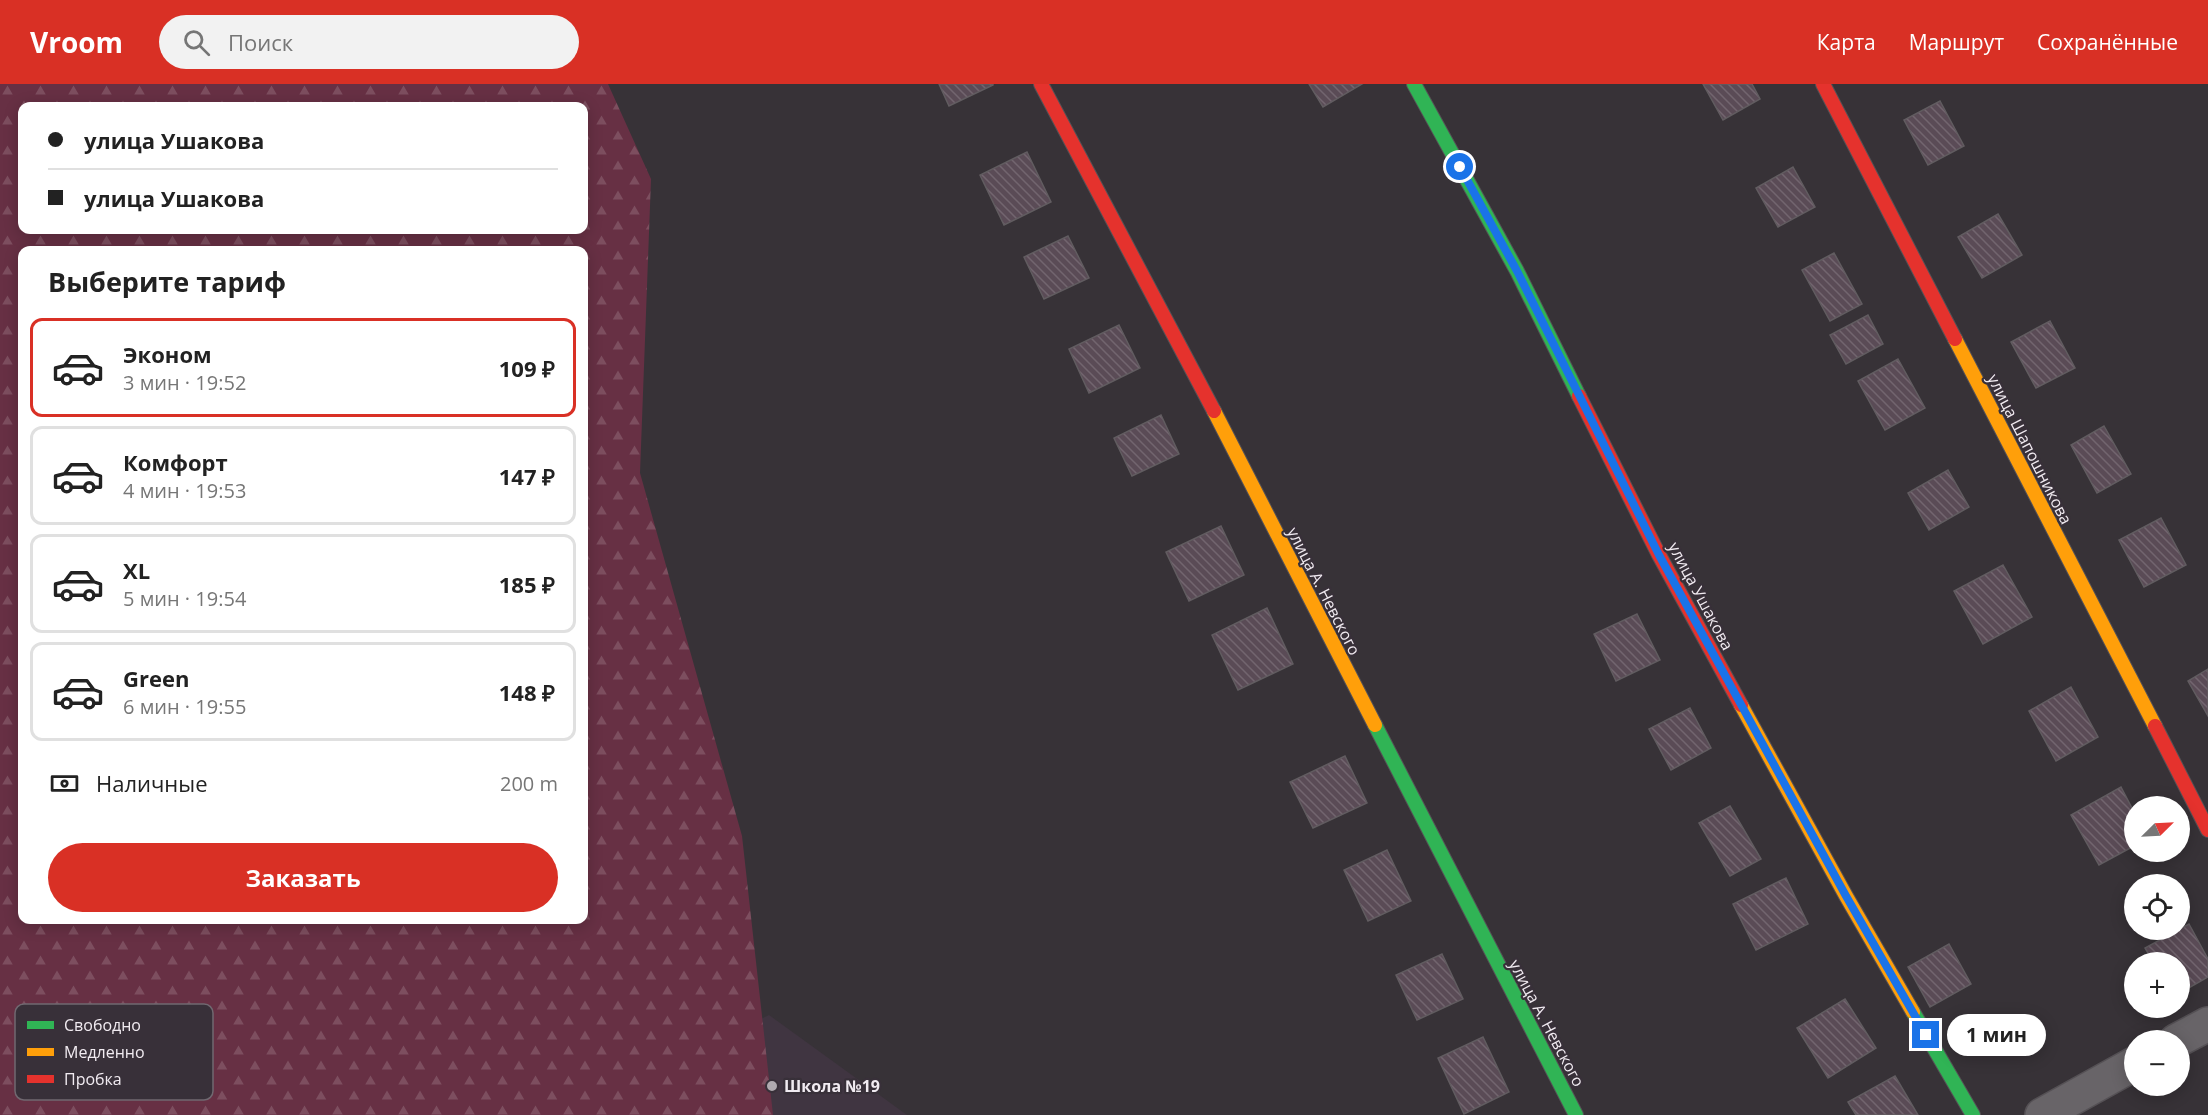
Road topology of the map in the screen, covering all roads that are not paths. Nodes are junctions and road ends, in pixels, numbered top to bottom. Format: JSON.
{"nodes":[{"id":1,"x":1041,"y":84,"type":"edge"},
{"id":2,"x":1414,"y":84,"type":"edge"},
{"id":3,"x":1823,"y":84,"type":"edge"},
{"id":4,"x":2208,"y":830,"type":"edge"},
{"id":5,"x":2208,"y":1023,"type":"edge"},
{"id":6,"x":2190,"y":1033,"type":"edge"},
{"id":7,"x":2124,"y":1070,"type":"edge"},
{"id":8,"x":1576,"y":1115,"type":"edge"},
{"id":9,"x":1973,"y":1115,"type":"edge"},
{"id":10,"x":2042,"y":1115,"type":"edge"}],
"edges":[{"from":1,"to":8,"type":"street","name":"улица А. Невского"},
{"from":2,"to":9,"type":"street","name":"улица Ушакова"},
{"from":3,"to":4,"type":"street","name":"улица Шапошникова"},
{"from":5,"to":6,"type":"street"},
{"from":7,"to":10,"type":"street"}]}
